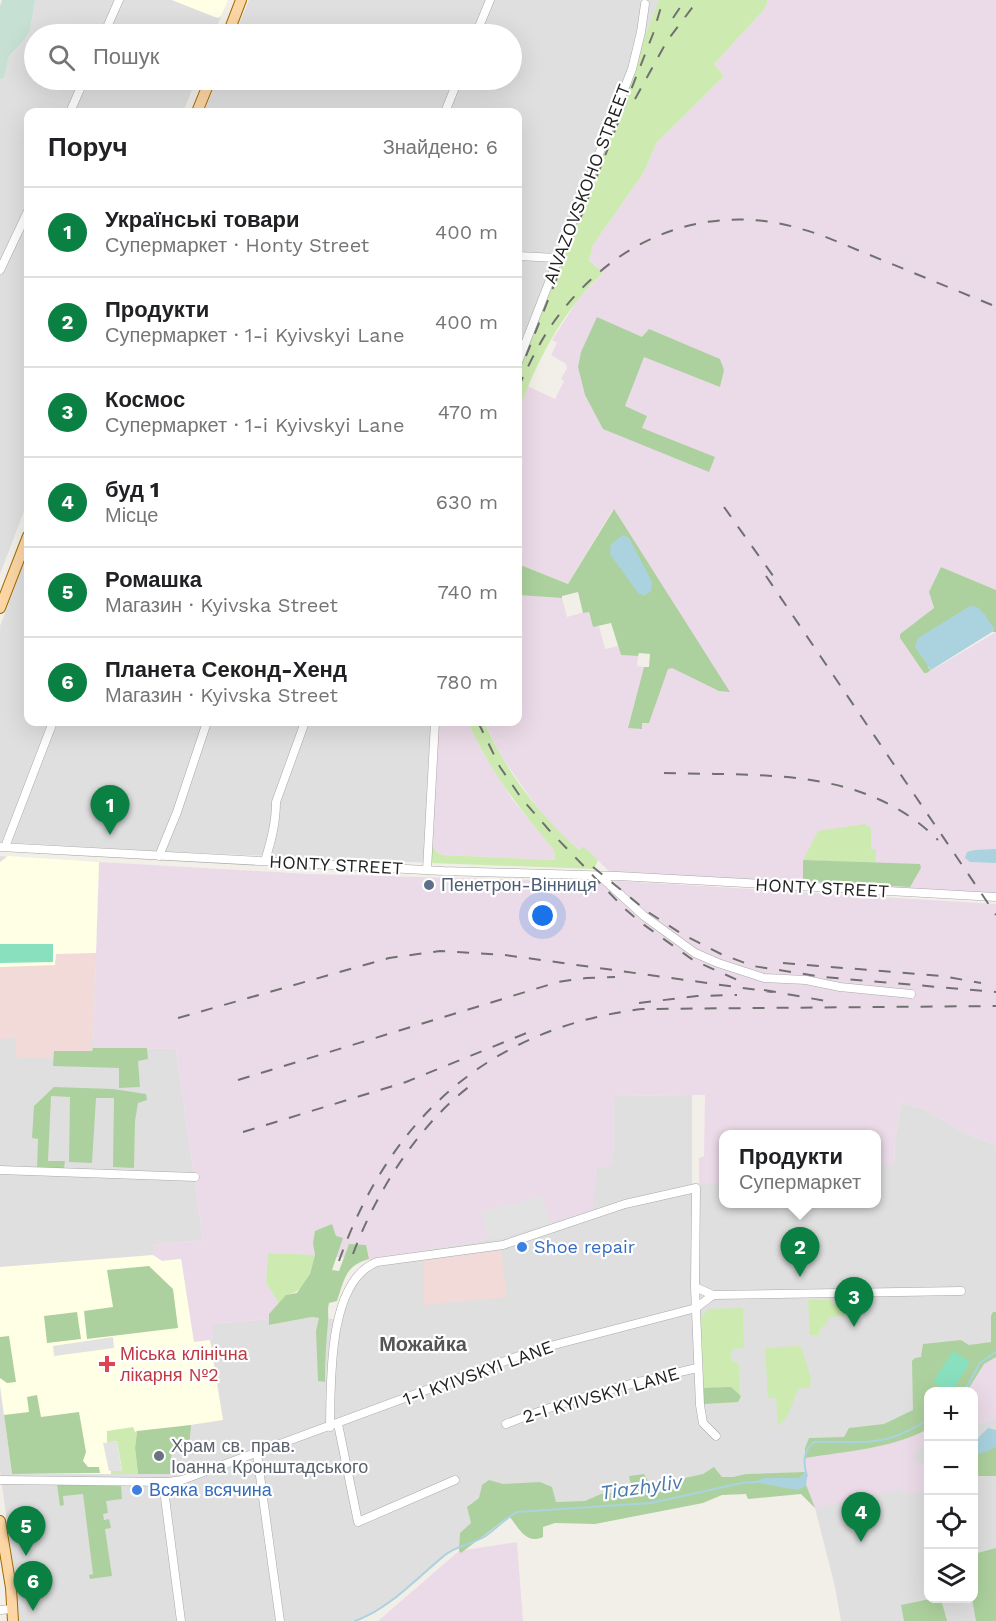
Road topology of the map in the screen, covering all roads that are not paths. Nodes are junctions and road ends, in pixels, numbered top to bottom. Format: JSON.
{"nodes":[{"id":1,"x":119,"y":0,"type":"edge"},
{"id":2,"x":241,"y":0,"type":"edge"},
{"id":3,"x":490,"y":0,"type":"edge"},
{"id":4,"x":645,"y":4,"type":"dead end"},
{"id":5,"x":108,"y":24,"type":"edge"},
{"id":6,"x":232,"y":24,"type":"edge"},
{"id":7,"x":480,"y":24,"type":"edge"},
{"id":8,"x":80,"y":90,"type":"edge"},
{"id":9,"x":206,"y":90,"type":"edge"},
{"id":10,"x":454,"y":90,"type":"edge"},
{"id":11,"x":72,"y":108,"type":"edge"},
{"id":12,"x":199,"y":108,"type":"edge"},
{"id":13,"x":447,"y":108,"type":"edge"},
{"id":14,"x":24,"y":219,"type":"edge"},
{"id":15,"x":522,"y":256,"type":"edge"},
{"id":16,"x":557,"y":258,"type":"junction"},
{"id":17,"x":0,"y":270,"type":"edge"},
{"id":18,"x":522,"y":351,"type":"edge"},
{"id":19,"x":24,"y":546,"type":"edge"},
{"id":20,"x":0,"y":608,"type":"edge"},
{"id":21,"x":51,"y":726,"type":"edge"},
{"id":22,"x":206,"y":726,"type":"edge"},
{"id":23,"x":303,"y":726,"type":"edge"},
{"id":24,"x":435,"y":726,"type":"edge"},
{"id":25,"x":2,"y":847,"type":"edge"},
{"id":26,"x":159,"y":856,"type":"junction"},
{"id":27,"x":264,"y":861,"type":"junction"},
{"id":28,"x":427,"y":870,"type":"junction"},
{"id":29,"x":600,"y":876,"type":"junction"},
{"id":30,"x":996,"y":897,"type":"edge"},
{"id":31,"x":911,"y":994,"type":"dead end"},
{"id":32,"x":0,"y":1170,"type":"edge"},
{"id":33,"x":195,"y":1177,"type":"dead end"},
{"id":34,"x":695,"y":1287,"type":"junction"},
{"id":35,"x":961,"y":1291,"type":"dead end"},
{"id":36,"x":713,"y":1295,"type":"junction"},
{"id":37,"x":696,"y":1308,"type":"junction"},
{"id":38,"x":697,"y":1368,"type":"junction"},
{"id":39,"x":506,"y":1424,"type":"dead end"},
{"id":40,"x":334,"y":1426,"type":"junction"},
{"id":41,"x":716,"y":1436,"type":"dead end"},
{"id":42,"x":257,"y":1454,"type":"junction"},
{"id":43,"x":0,"y":1480,"type":"edge"},
{"id":44,"x":455,"y":1480,"type":"dead end"},
{"id":45,"x":163,"y":1482,"type":"junction"},
{"id":46,"x":0,"y":1523,"type":"edge"},
{"id":47,"x":13,"y":1609,"type":"junction"},
{"id":48,"x":0,"y":1610,"type":"edge"},
{"id":49,"x":12,"y":1621,"type":"edge"},
{"id":50,"x":181,"y":1621,"type":"edge"},
{"id":51,"x":280,"y":1621,"type":"edge"}],
"edges":[{"from":1,"to":5,"type":"street"},
{"from":2,"to":6,"type":"main road"},
{"from":3,"to":7,"type":"street"},
{"from":4,"to":16,"type":"street","name":"AIVAZOVSKOHO STREET"},
{"from":8,"to":11,"type":"street"},
{"from":9,"to":12,"type":"main road"},
{"from":10,"to":13,"type":"street"},
{"from":14,"to":17,"type":"street"},
{"from":15,"to":16,"type":"street"},
{"from":16,"to":18,"type":"street","name":"AIVAZOVSKOHO STREET"},
{"from":19,"to":20,"type":"main road"},
{"from":21,"to":25,"type":"street"},
{"from":22,"to":26,"type":"street"},
{"from":23,"to":27,"type":"street"},
{"from":24,"to":28,"type":"street"},
{"from":25,"to":26,"type":"street","name":"HONTY STREET"},
{"from":26,"to":27,"type":"street","name":"HONTY STREET"},
{"from":27,"to":28,"type":"street","name":"HONTY STREET"},
{"from":28,"to":29,"type":"street","name":"HONTY STREET"},
{"from":29,"to":30,"type":"street","name":"HONTY STREET"},
{"from":29,"to":31,"type":"street"},
{"from":32,"to":33,"type":"street"},
{"from":34,"to":36,"type":"street"},
{"from":34,"to":37,"type":"street"},
{"from":34,"to":40,"type":"street"},
{"from":35,"to":36,"type":"street"},
{"from":36,"to":37,"type":"street","name":"1-I KYIVSKYI LANE"},
{"from":37,"to":38,"type":"street"},
{"from":37,"to":40,"type":"street","name":"1-I KYIVSKYI LANE"},
{"from":38,"to":39,"type":"street","name":"2-I KYIVSKYI LANE"},
{"from":38,"to":41,"type":"street"},
{"from":40,"to":42,"type":"street","name":"1-I KYIVSKYI LANE"},
{"from":40,"to":44,"type":"street"},
{"from":42,"to":45,"type":"street","name":"1-I KYIVSKYI LANE"},
{"from":42,"to":51,"type":"street"},
{"from":43,"to":45,"type":"street","name":"1-I KYIVSKYI LANE"},
{"from":45,"to":50,"type":"street"},
{"from":46,"to":47,"type":"main road"},
{"from":47,"to":48,"type":"street"},
{"from":47,"to":49,"type":"main road"}]}
